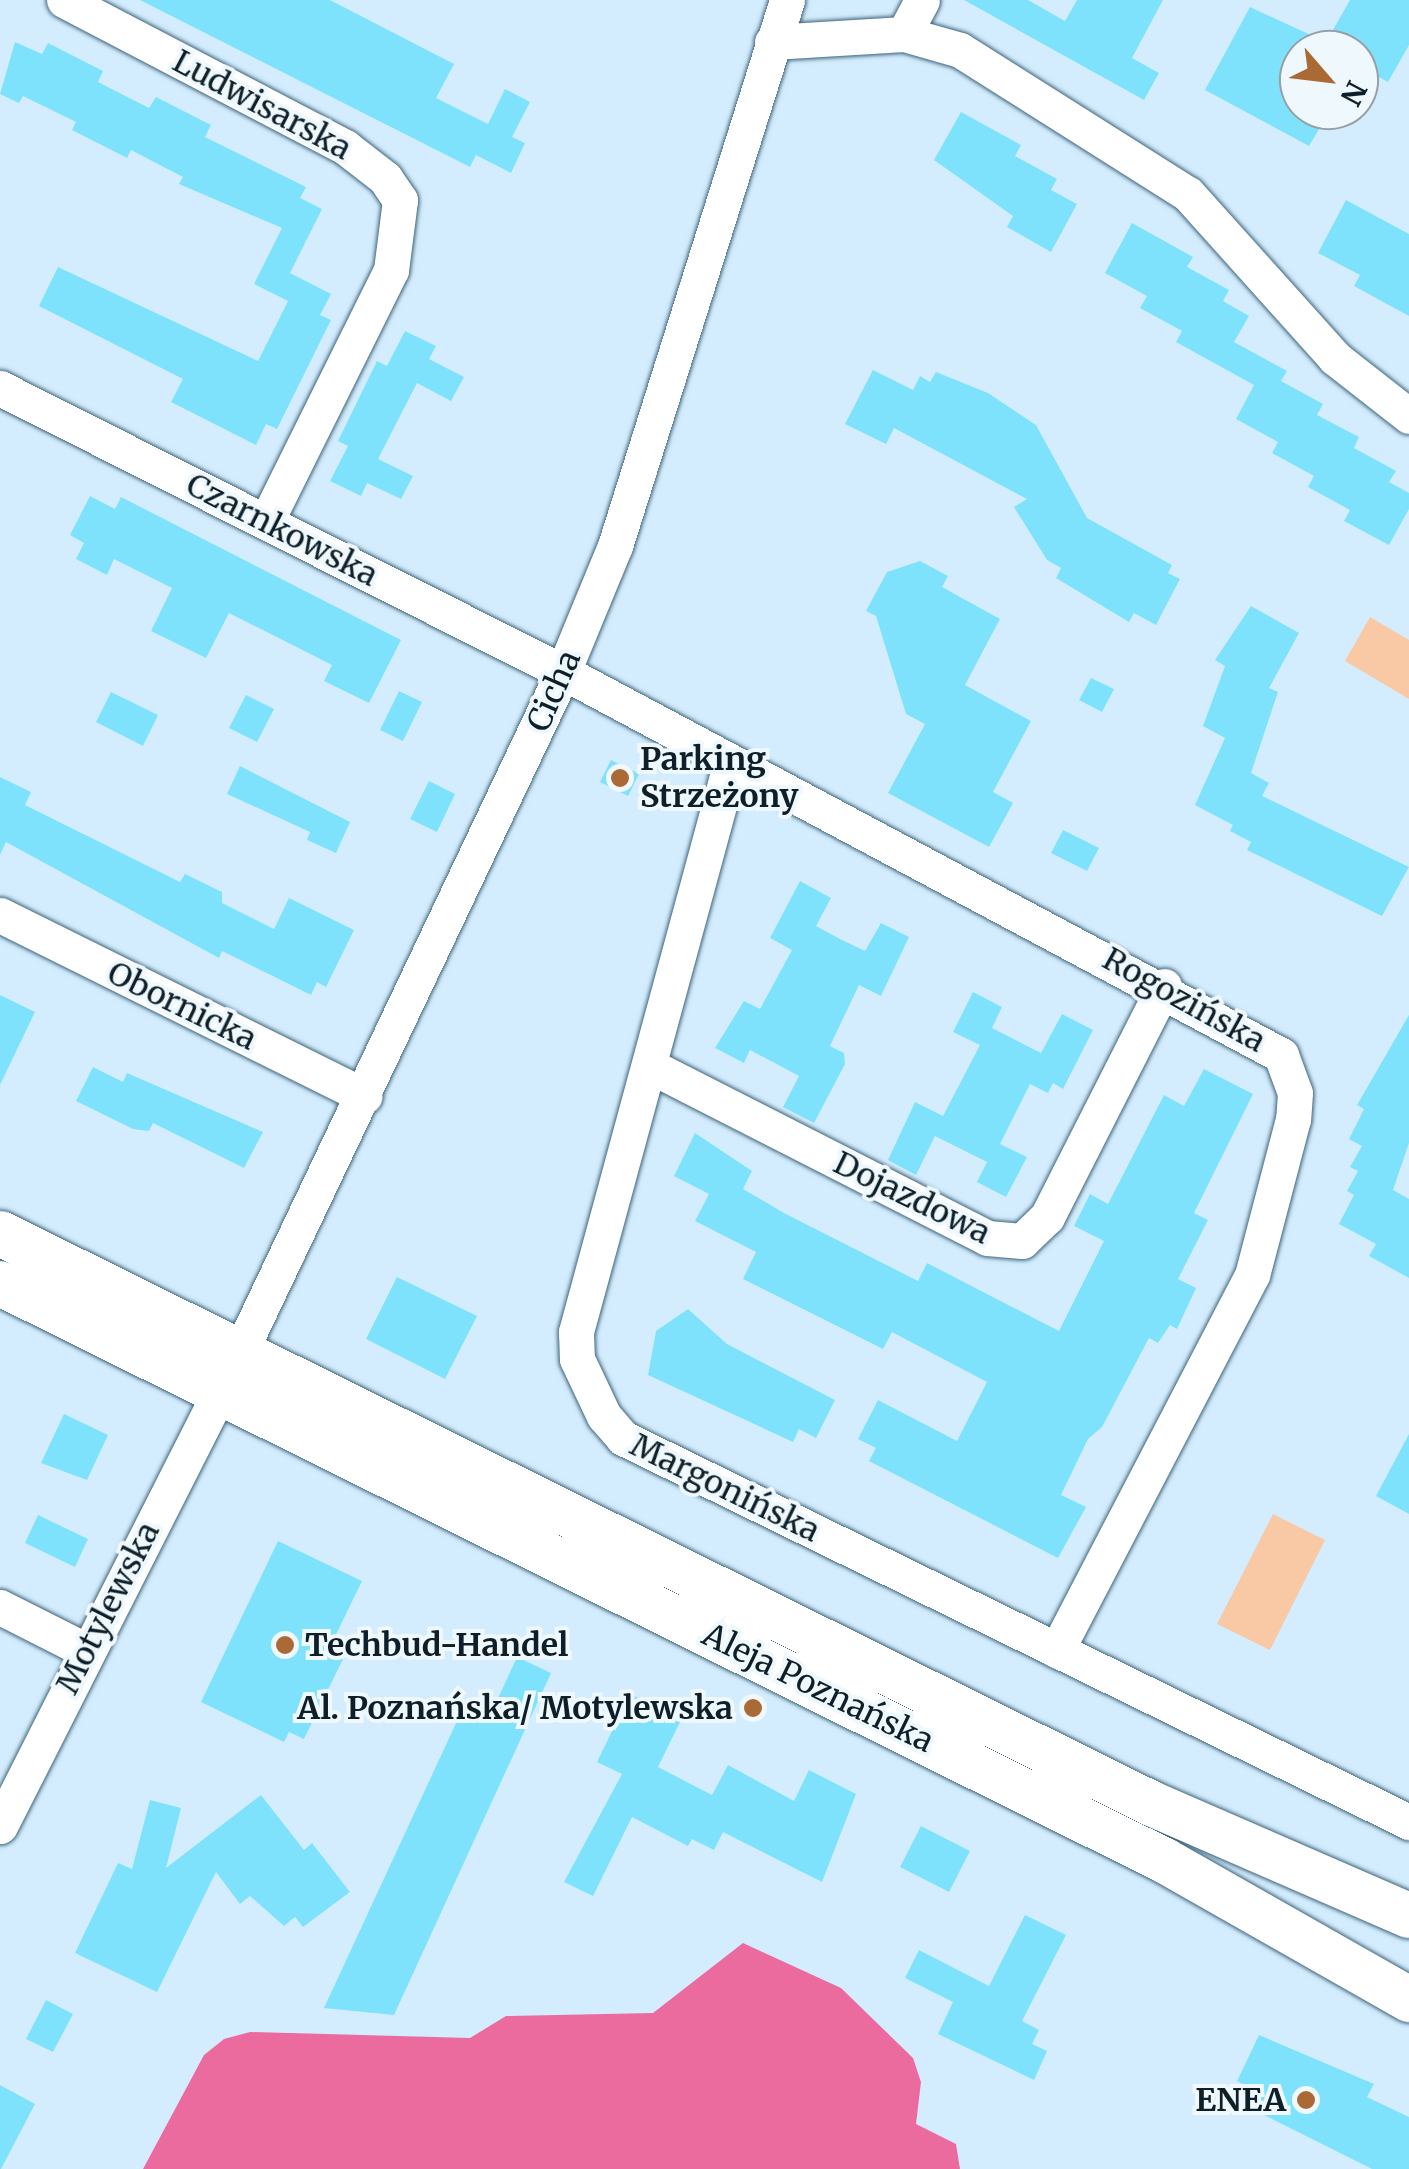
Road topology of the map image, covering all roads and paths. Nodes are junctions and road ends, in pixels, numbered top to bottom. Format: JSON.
{"nodes":[{"id":1,"x":64,"y":0,"type":"edge"},
{"id":2,"x":787,"y":0,"type":"edge"},
{"id":3,"x":922,"y":0,"type":"edge"},
{"id":4,"x":904,"y":34,"type":"junction"},
{"id":5,"x":772,"y":42,"type":"junction"},
{"id":6,"x":0,"y":388,"type":"edge"},
{"id":7,"x":1409,"y":416,"type":"edge"},
{"id":8,"x":266,"y":522,"type":"junction"},
{"id":9,"x":564,"y":672,"type":"junction"},
{"id":10,"x":730,"y":765,"type":"junction"},
{"id":11,"x":0,"y":915,"type":"edge"},
{"id":12,"x":1164,"y":986,"type":"junction"},
{"id":13,"x":650,"y":1066,"type":"junction"},
{"id":14,"x":364,"y":1096,"type":"junction"},
{"id":15,"x":0,"y":1234,"type":"edge"},
{"id":16,"x":0,"y":1283,"type":"edge"},
{"id":17,"x":241,"y":1350,"type":"junction"},
{"id":18,"x":219,"y":1391,"type":"junction"},
{"id":19,"x":0,"y":1607,"type":"edge"},
{"id":20,"x":85,"y":1650,"type":"junction"},
{"id":21,"x":1057,"y":1650,"type":"junction"},
{"id":22,"x":1409,"y":1822,"type":"edge"},
{"id":23,"x":0,"y":1826,"type":"edge"},
{"id":24,"x":1409,"y":1914,"type":"edge"},
{"id":25,"x":1409,"y":1999,"type":"edge"}],
"edges":[{"from":1,"to":8,"type":"street","name":"Ludwisarska"},
{"from":2,"to":5,"type":"street","name":"Cicha"},
{"from":3,"to":4,"type":"street"},
{"from":4,"to":5,"type":"street"},
{"from":4,"to":7,"type":"street"},
{"from":5,"to":9,"type":"street","name":"Cicha"},
{"from":6,"to":8,"type":"street","name":"Czarnkowska"},
{"from":8,"to":9,"type":"street","name":"Czarnkowska"},
{"from":9,"to":10,"type":"street","name":"Rogozińska"},
{"from":9,"to":14,"type":"street","name":"Cicha"},
{"from":10,"to":12,"type":"street","name":"Rogozińska"},
{"from":10,"to":13,"type":"street","name":"Margonińska"},
{"from":11,"to":14,"type":"street","name":"Obornicka"},
{"from":12,"to":13,"type":"street","name":"Dojazdowa"},
{"from":12,"to":21,"type":"street","name":"Rogozińska"},
{"from":13,"to":21,"type":"street","name":"Margonińska"},
{"from":14,"to":17,"type":"street","name":"Cicha"},
{"from":15,"to":17,"type":"main road","name":"Aleja Poznańska"},
{"from":16,"to":18,"type":"main road","name":"Aleja Poznańska"},
{"from":17,"to":18,"type":"street"},
{"from":17,"to":24,"type":"main road","name":"Aleja Poznańska"},
{"from":18,"to":20,"type":"street","name":"Motylewska"},
{"from":18,"to":25,"type":"main road","name":"Aleja Poznańska"},
{"from":19,"to":20,"type":"street"},
{"from":20,"to":23,"type":"street","name":"Motylewska"},
{"from":21,"to":22,"type":"street","name":"Margonińska"}]}
